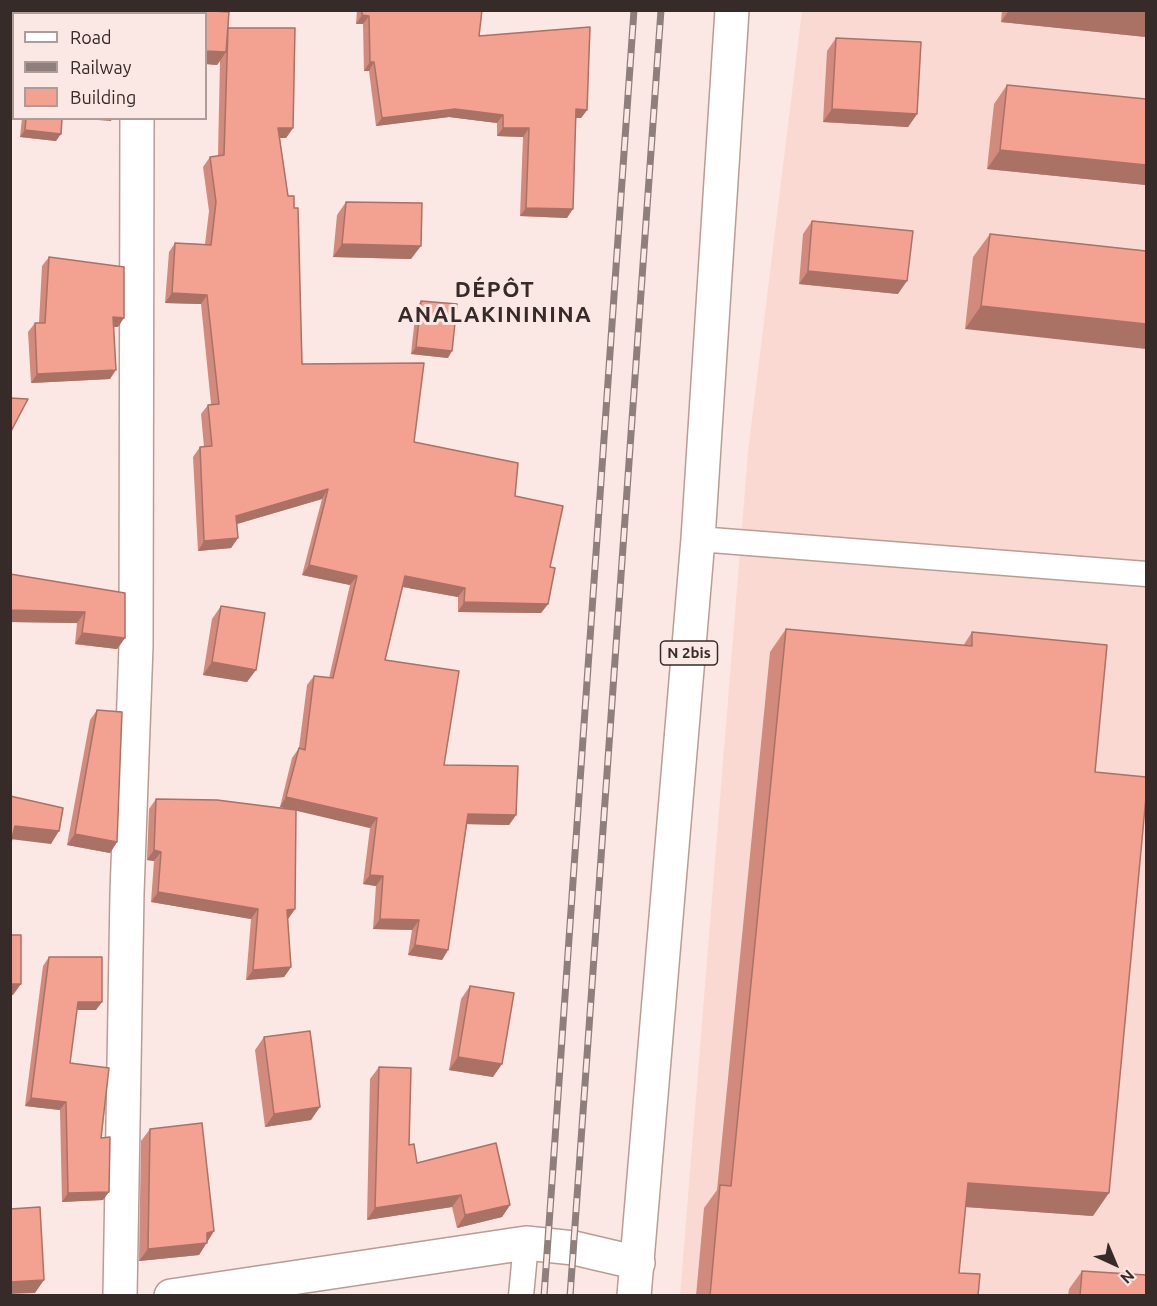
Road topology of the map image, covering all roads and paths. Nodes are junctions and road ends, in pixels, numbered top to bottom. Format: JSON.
{"nodes":[{"id":1,"x":732,"y":10,"type":"edge"},
{"id":2,"x":137,"y":120,"type":"edge"},
{"id":3,"x":698,"y":539,"type":"junction"},
{"id":4,"x":1146,"y":574,"type":"edge"},
{"id":5,"x":526,"y":1243,"type":"junction"},
{"id":6,"x":638,"y":1263,"type":"junction"},
{"id":7,"x":120,"y":1296,"type":"edge"},
{"id":8,"x":171,"y":1296,"type":"edge"},
{"id":9,"x":521,"y":1296,"type":"edge"},
{"id":10,"x":634,"y":1296,"type":"edge"}],
"edges":[{"from":1,"to":3,"type":"street","number":"N 2bis"},
{"from":2,"to":7,"type":"street"},
{"from":3,"to":4,"type":"lane"},
{"from":3,"to":6,"type":"street","number":"N 2bis"},
{"from":5,"to":6,"type":"street"},
{"from":5,"to":8,"type":"street"},
{"from":5,"to":9,"type":"lane"},
{"from":6,"to":10,"type":"street","number":"N 2bis"}]}
